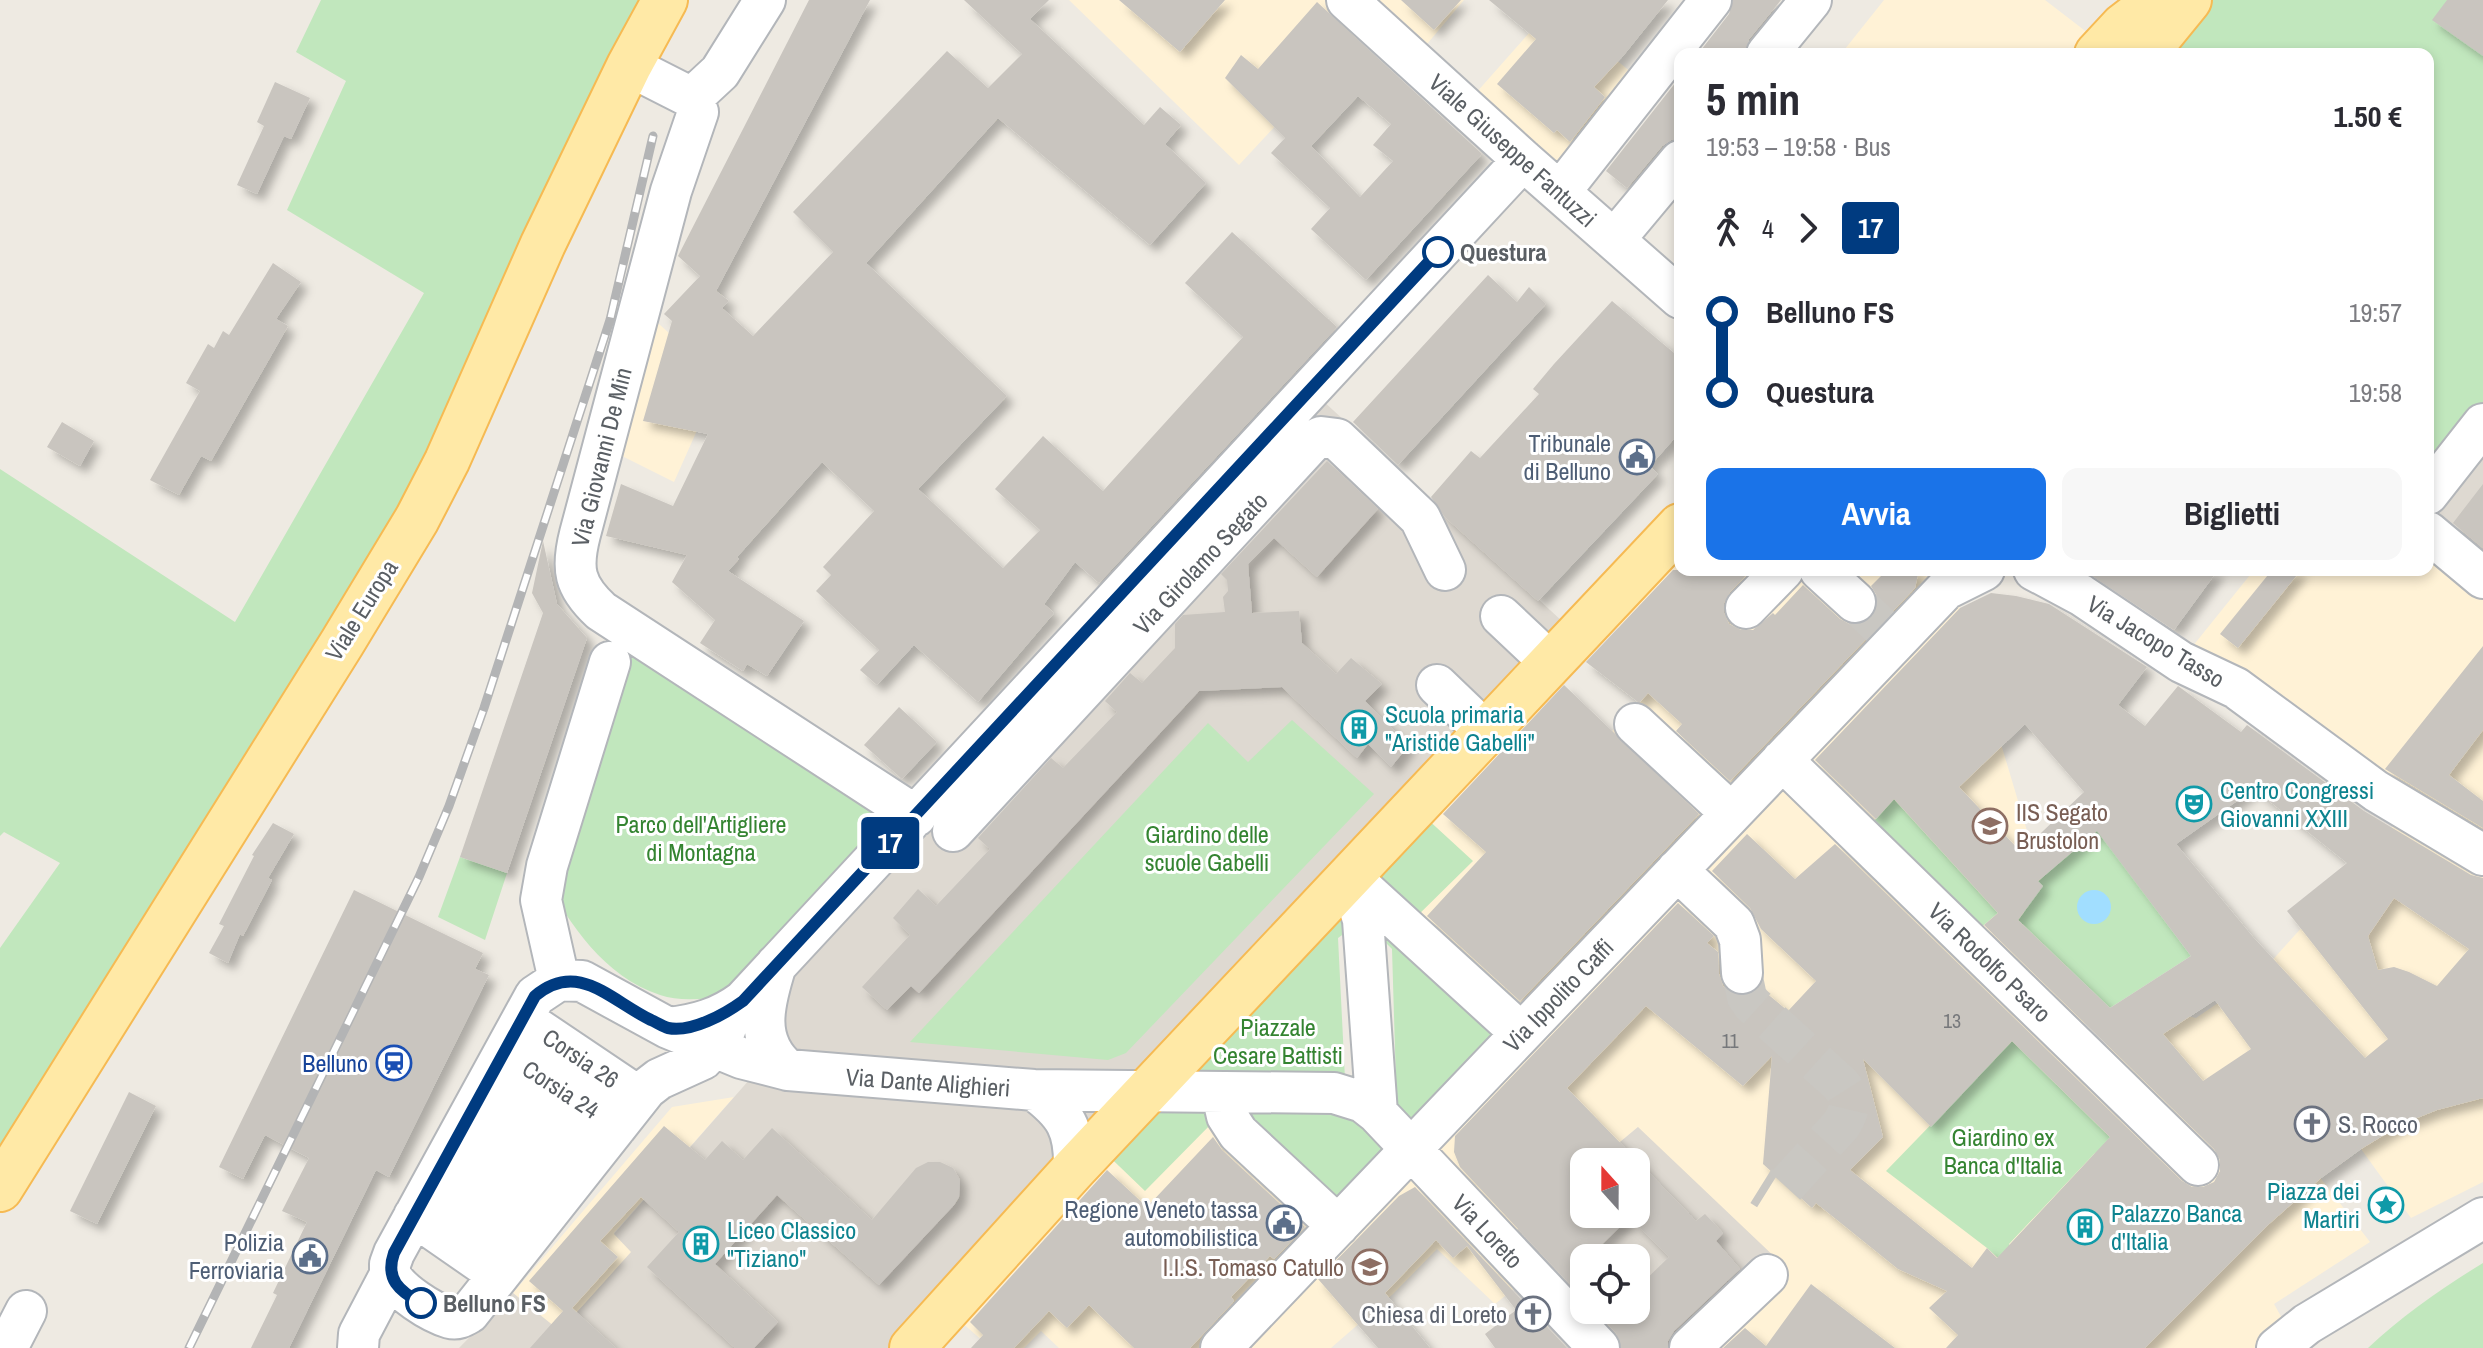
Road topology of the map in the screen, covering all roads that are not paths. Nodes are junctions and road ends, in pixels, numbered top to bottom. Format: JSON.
{"nodes":[{"id":1,"x":665,"y":0,"type":"edge"},
{"id":2,"x":765,"y":0,"type":"edge"},
{"id":3,"x":1347,"y":0,"type":"edge"},
{"id":4,"x":1711,"y":0,"type":"edge"},
{"id":5,"x":1811,"y":0,"type":"edge"},
{"id":6,"x":2157,"y":0,"type":"edge"},
{"id":7,"x":2189,"y":0,"type":"edge"},
{"id":8,"x":1772,"y":48,"type":"edge"},
{"id":9,"x":2103,"y":48,"type":"edge"},
{"id":10,"x":2150,"y":48,"type":"edge"},
{"id":11,"x":629,"y":66,"type":"junction"},
{"id":12,"x":692,"y":98,"type":"junction"},
{"id":13,"x":1523,"y":160,"type":"junction"},
{"id":14,"x":1674,"y":168,"type":"edge"},
{"id":15,"x":1560,"y":192,"type":"junction"},
{"id":16,"x":1614,"y":240,"type":"junction"},
{"id":17,"x":1674,"y":293,"type":"edge"},
{"id":18,"x":2483,"y":424,"type":"edge"},
{"id":19,"x":2434,"y":486,"type":"edge"},
{"id":20,"x":1674,"y":532,"type":"edge"},
{"id":21,"x":2434,"y":537,"type":"edge"},
{"id":22,"x":1445,"y":570,"type":"dead end"},
{"id":23,"x":1777,"y":576,"type":"edge"},
{"id":24,"x":1826,"y":576,"type":"edge"},
{"id":25,"x":2045,"y":576,"type":"edge"},
{"id":26,"x":2483,"y":578,"type":"edge"},
{"id":27,"x":1947,"y":579,"type":"edge"},
{"id":28,"x":1746,"y":608,"type":"dead end"},
{"id":29,"x":1501,"y":616,"type":"dead end"},
{"id":30,"x":1877,"y":623,"type":"junction"},
{"id":31,"x":610,"y":662,"type":"dead end"},
{"id":32,"x":1551,"y":663,"type":"junction"},
{"id":33,"x":1437,"y":685,"type":"dead end"},
{"id":34,"x":1635,"y":724,"type":"dead end"},
{"id":35,"x":1486,"y":732,"type":"junction"},
{"id":36,"x":1782,"y":760,"type":"junction"},
{"id":37,"x":1731,"y":813,"type":"junction"},
{"id":38,"x":916,"y":816,"type":"junction"},
{"id":39,"x":953,"y":831,"type":"dead end"},
{"id":40,"x":2483,"y":855,"type":"edge"},
{"id":41,"x":1677,"y":870,"type":"junction"},
{"id":42,"x":1350,"y":877,"type":"junction"},
{"id":43,"x":776,"y":965,"type":"junction"},
{"id":44,"x":1742,"y":973,"type":"tunnel mouth"},
{"id":45,"x":559,"y":980,"type":"junction"},
{"id":46,"x":743,"y":1001,"type":"junction"},
{"id":47,"x":654,"y":1022,"type":"junction"},
{"id":48,"x":1521,"y":1033,"type":"junction"},
{"id":49,"x":713,"y":1047,"type":"junction"},
{"id":50,"x":788,"y":1070,"type":"junction"},
{"id":51,"x":1034,"y":1090,"type":"junction"},
{"id":52,"x":1146,"y":1093,"type":"junction"},
{"id":53,"x":1222,"y":1094,"type":"junction"},
{"id":54,"x":1377,"y":1113,"type":"junction"},
{"id":55,"x":463,"y":1127,"type":"junction"},
{"id":56,"x":1411,"y":1149,"type":"junction"},
{"id":57,"x":2198,"y":1165,"type":"dead end"},
{"id":58,"x":1074,"y":1169,"type":"junction"},
{"id":59,"x":569,"y":1186,"type":"junction"},
{"id":60,"x":0,"y":1189,"type":"edge"},
{"id":61,"x":2483,"y":1218,"type":"edge"},
{"id":62,"x":1338,"y":1226,"type":"junction"},
{"id":63,"x":390,"y":1275,"type":"junction"},
{"id":64,"x":1767,"y":1275,"type":"dead end"},
{"id":65,"x":26,"y":1311,"type":"dead end"},
{"id":66,"x":450,"y":1333,"type":"edge"},
{"id":67,"x":7,"y":1348,"type":"edge"},
{"id":68,"x":358,"y":1348,"type":"edge"},
{"id":69,"x":912,"y":1348,"type":"edge"},
{"id":70,"x":1221,"y":1348,"type":"edge"},
{"id":71,"x":1599,"y":1348,"type":"edge"},
{"id":72,"x":1690,"y":1348,"type":"edge"},
{"id":73,"x":2268,"y":1348,"type":"edge"},
{"id":74,"x":2277,"y":1348,"type":"edge"}],
"edges":[{"from":1,"to":11,"type":"main road","name":"Viale Europa"},
{"from":2,"to":12,"type":"street"},
{"from":3,"to":13,"type":"street","name":"Viale Giuseppe Fantuzzi"},
{"from":4,"to":15,"type":"street"},
{"from":5,"to":8,"type":"street"},
{"from":6,"to":9,"type":"main road"},
{"from":7,"to":10,"type":"main road"},
{"from":11,"to":12,"type":"street"},
{"from":11,"to":60,"type":"main road","name":"Viale Europa"},
{"from":12,"to":38,"type":"street","name":"Via Giovanni De Min"},
{"from":13,"to":15,"type":"street","name":"Viale Giuseppe Fantuzzi"},
{"from":13,"to":38,"type":"street"},
{"from":14,"to":16,"type":"street"},
{"from":15,"to":16,"type":"street","name":"Viale Giuseppe Fantuzzi"},
{"from":16,"to":17,"type":"street","name":"Viale Giuseppe Fantuzzi"},
{"from":18,"to":19,"type":"street"},
{"from":20,"to":32,"type":"main road"},
{"from":21,"to":26,"type":"street"},
{"from":22,"to":39,"type":"street","name":"Via Girolamo Segato"},
{"from":23,"to":28,"type":"street"},
{"from":24,"to":30,"type":"street"},
{"from":25,"to":40,"type":"street","name":"Via Jacopo Tasso"},
{"from":27,"to":30,"type":"street","name":"Via Ippolito Caffi"},
{"from":29,"to":32,"type":"street"},
{"from":30,"to":36,"type":"street","name":"Via Ippolito Caffi"},
{"from":31,"to":45,"type":"street"},
{"from":32,"to":35,"type":"main road"},
{"from":33,"to":35,"type":"street"},
{"from":34,"to":37,"type":"street"},
{"from":35,"to":42,"type":"main road"},
{"from":36,"to":37,"type":"street","name":"Via Ippolito Caffi"},
{"from":36,"to":57,"type":"street","name":"Via Rodolfo Psaro"},
{"from":37,"to":41,"type":"street","name":"Via Ippolito Caffi"},
{"from":38,"to":43,"type":"street"},
{"from":41,"to":44,"type":"street"},
{"from":41,"to":48,"type":"street","name":"Via Ippolito Caffi"},
{"from":42,"to":48,"type":"street"},
{"from":42,"to":52,"type":"main road"},
{"from":42,"to":54,"type":"street"},
{"from":43,"to":46,"type":"street"},
{"from":43,"to":50,"type":"street"},
{"from":45,"to":47,"type":"street","name":"Via Dante Alighieri"},
{"from":45,"to":55,"type":"street"},
{"from":46,"to":47,"type":"street"},
{"from":46,"to":49,"type":"street"},
{"from":47,"to":49,"type":"street","name":"Via Dante Alighieri"},
{"from":47,"to":59,"type":"street"},
{"from":48,"to":56,"type":"street","name":"Via Ippolito Caffi"},
{"from":49,"to":50,"type":"street","name":"Via Dante Alighieri"},
{"from":49,"to":59,"type":"street"},
{"from":50,"to":51,"type":"street","name":"Via Dante Alighieri"},
{"from":51,"to":52,"type":"street","name":"Via Dante Alighieri"},
{"from":51,"to":58,"type":"street"},
{"from":52,"to":53,"type":"street"},
{"from":52,"to":58,"type":"main road"},
{"from":53,"to":54,"type":"street"},
{"from":53,"to":62,"type":"street"},
{"from":54,"to":56,"type":"street"},
{"from":55,"to":59,"type":"street"},
{"from":55,"to":59,"type":"street"},
{"from":55,"to":59,"type":"street"},
{"from":55,"to":59,"type":"street","name":"Corsia 26"},
{"from":55,"to":59,"type":"street"},
{"from":55,"to":63,"type":"street"},
{"from":56,"to":62,"type":"street","name":"Via Ippolito Caffi"},
{"from":56,"to":71,"type":"street","name":"Via Loreto"},
{"from":58,"to":69,"type":"main road"},
{"from":59,"to":66,"type":"street"},
{"from":61,"to":74,"type":"street"},
{"from":62,"to":70,"type":"street","name":"Via Ippolito Caffi"},
{"from":63,"to":66,"type":"street"},
{"from":63,"to":68,"type":"street"},
{"from":64,"to":72,"type":"street"},
{"from":65,"to":67,"type":"street"},
{"from":73,"to":74,"type":"street"}]}
